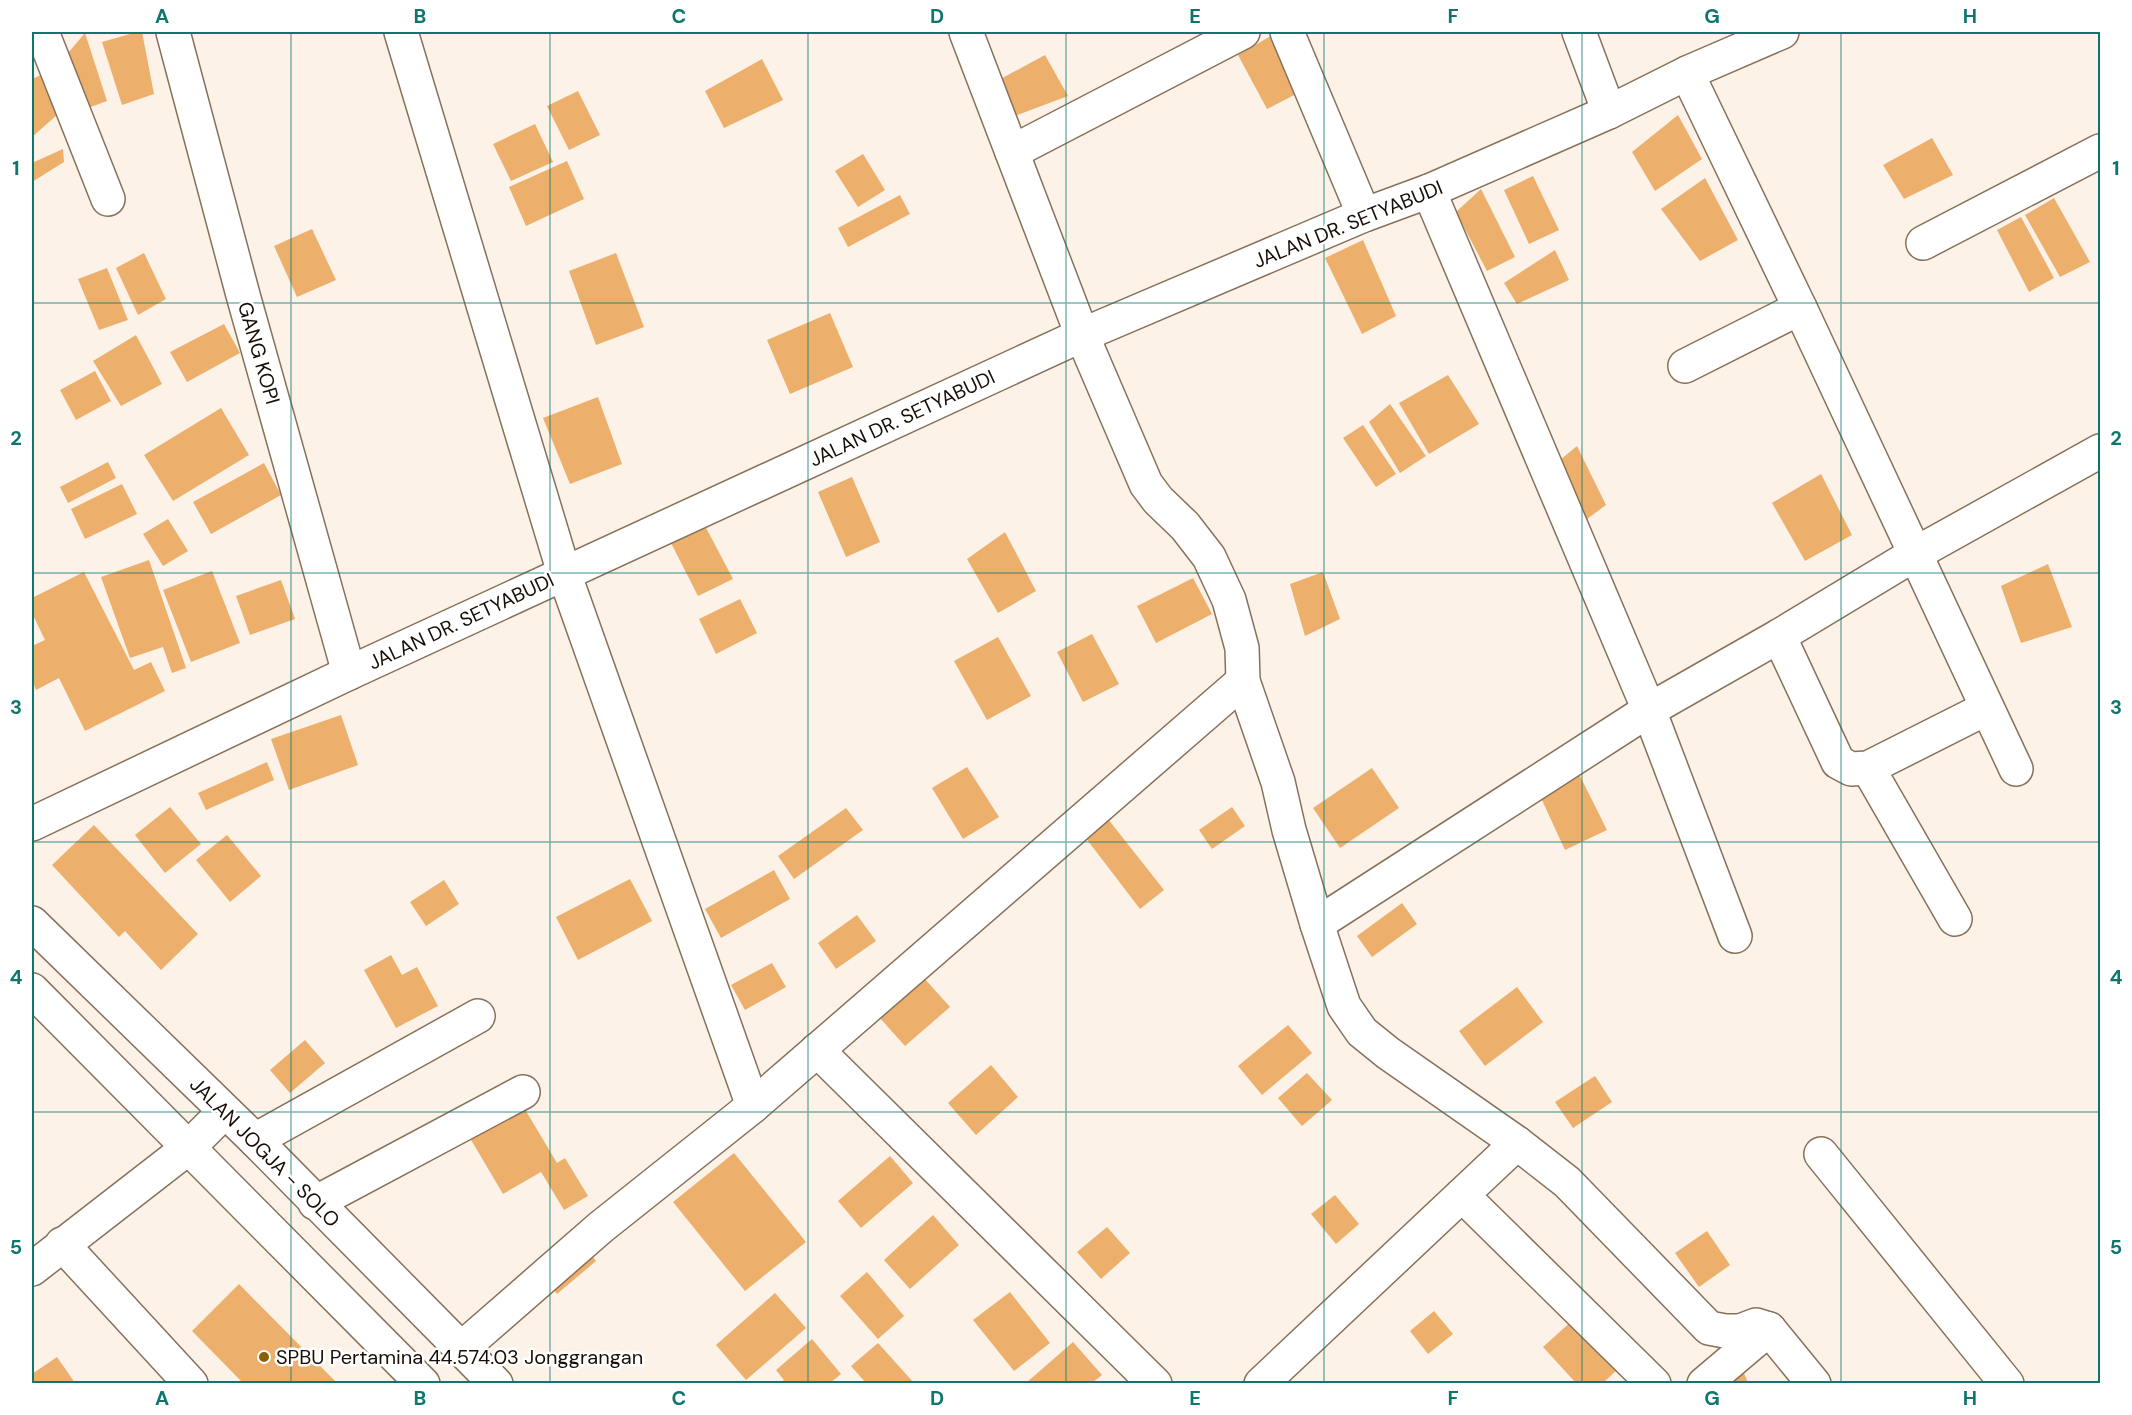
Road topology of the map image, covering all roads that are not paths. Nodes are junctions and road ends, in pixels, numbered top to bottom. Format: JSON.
{"nodes":[{"id":1,"x":42,"y":32,"type":"edge"},
{"id":2,"x":173,"y":32,"type":"edge"},
{"id":3,"x":400,"y":32,"type":"edge"},
{"id":4,"x":966,"y":32,"type":"edge"},
{"id":5,"x":1243,"y":32,"type":"edge"},
{"id":6,"x":1287,"y":32,"type":"edge"},
{"id":7,"x":1579,"y":32,"type":"edge"},
{"id":8,"x":1782,"y":32,"type":"edge"},
{"id":9,"x":1687,"y":73,"type":"junction"},
{"id":10,"x":1609,"y":112,"type":"junction"},
{"id":11,"x":2100,"y":151,"type":"edge"},
{"id":12,"x":1012,"y":152,"type":"junction"},
{"id":13,"x":1429,"y":191,"type":"junction"},
{"id":14,"x":108,"y":199,"type":"dead end"},
{"id":15,"x":1364,"y":215,"type":"junction"},
{"id":16,"x":1923,"y":243,"type":"dead end"},
{"id":17,"x":1800,"y":308,"type":"junction"},
{"id":18,"x":1082,"y":335,"type":"junction"},
{"id":19,"x":1685,"y":366,"type":"dead end"},
{"id":20,"x":2100,"y":451,"type":"edge"},
{"id":21,"x":1915,"y":554,"type":"junction"},
{"id":22,"x":564,"y":573,"type":"junction"},
{"id":23,"x":1779,"y":636,"type":"junction"},
{"id":24,"x":349,"y":673,"type":"junction"},
{"id":25,"x":1243,"y":681,"type":"junction"},
{"id":26,"x":1987,"y":708,"type":"junction"},
{"id":27,"x":1649,"y":710,"type":"junction"},
{"id":28,"x":1868,"y":768,"type":"junction"},
{"id":29,"x":2016,"y":769,"type":"dead end"},
{"id":30,"x":32,"y":824,"type":"edge"},
{"id":31,"x":1955,"y":920,"type":"dead end"},
{"id":32,"x":32,"y":923,"type":"edge"},
{"id":33,"x":1317,"y":924,"type":"junction"},
{"id":34,"x":1735,"y":936,"type":"dead end"},
{"id":35,"x":32,"y":990,"type":"edge"},
{"id":36,"x":478,"y":1016,"type":"dead end"},
{"id":37,"x":817,"y":1050,"type":"junction"},
{"id":38,"x":524,"y":1092,"type":"dead end"},
{"id":39,"x":753,"y":1106,"type":"junction"},
{"id":40,"x":224,"y":1112,"type":"junction"},
{"id":41,"x":255,"y":1140,"type":"junction"},
{"id":42,"x":1517,"y":1143,"type":"junction"},
{"id":43,"x":188,"y":1148,"type":"junction"},
{"id":44,"x":1821,"y":1154,"type":"dead end"},
{"id":45,"x":1462,"y":1195,"type":"junction"},
{"id":46,"x":315,"y":1203,"type":"junction"},
{"id":47,"x":62,"y":1244,"type":"junction"},
{"id":48,"x":32,"y":1269,"type":"edge"},
{"id":49,"x":1769,"y":1329,"type":"junction"},
{"id":50,"x":460,"y":1349,"type":"junction"},
{"id":51,"x":191,"y":1383,"type":"edge"},
{"id":52,"x":423,"y":1383,"type":"edge"},
{"id":53,"x":496,"y":1383,"type":"edge"},
{"id":54,"x":1155,"y":1383,"type":"edge"},
{"id":55,"x":1261,"y":1383,"type":"edge"},
{"id":56,"x":1654,"y":1383,"type":"edge"},
{"id":57,"x":1704,"y":1383,"type":"edge"},
{"id":58,"x":1814,"y":1383,"type":"edge"},
{"id":59,"x":2007,"y":1383,"type":"edge"}],
"edges":[{"from":1,"to":14,"type":"main road"},
{"from":2,"to":24,"type":"main road","name":"GANG KOPI"},
{"from":3,"to":22,"type":"main road"},
{"from":4,"to":12,"type":"main road"},
{"from":5,"to":12,"type":"main road"},
{"from":6,"to":15,"type":"main road"},
{"from":7,"to":10,"type":"main road"},
{"from":8,"to":9,"type":"main road","name":"JALAN DR. SETYABUDI"},
{"from":9,"to":10,"type":"main road","name":"JALAN DR. SETYABUDI"},
{"from":9,"to":17,"type":"main road"},
{"from":10,"to":13,"type":"main road","name":"JALAN DR. SETYABUDI"},
{"from":11,"to":16,"type":"main road"},
{"from":12,"to":18,"type":"main road"},
{"from":13,"to":15,"type":"main road","name":"JALAN DR. SETYABUDI"},
{"from":13,"to":27,"type":"main road"},
{"from":15,"to":18,"type":"main road","name":"JALAN DR. SETYABUDI"},
{"from":17,"to":19,"type":"main road"},
{"from":17,"to":21,"type":"main road"},
{"from":18,"to":22,"type":"main road","name":"JALAN DR. SETYABUDI"},
{"from":18,"to":25,"type":"main road"},
{"from":20,"to":21,"type":"main road"},
{"from":21,"to":23,"type":"main road"},
{"from":21,"to":26,"type":"main road"},
{"from":22,"to":24,"type":"main road","name":"JALAN DR. SETYABUDI"},
{"from":22,"to":39,"type":"main road"},
{"from":23,"to":27,"type":"main road"},
{"from":23,"to":28,"type":"main road"},
{"from":24,"to":30,"type":"main road","name":"JALAN DR. SETYABUDI"},
{"from":25,"to":33,"type":"main road"},
{"from":25,"to":37,"type":"main road"},
{"from":26,"to":28,"type":"main road"},
{"from":26,"to":29,"type":"main road"},
{"from":27,"to":33,"type":"main road"},
{"from":27,"to":34,"type":"main road"},
{"from":28,"to":31,"type":"main road"},
{"from":32,"to":40,"type":"main road","name":"JALAN JOGJA - SOLO"},
{"from":33,"to":42,"type":"main road"},
{"from":35,"to":43,"type":"main road"},
{"from":36,"to":41,"type":"main road"},
{"from":37,"to":39,"type":"main road"},
{"from":37,"to":54,"type":"main road"},
{"from":38,"to":46,"type":"main road"},
{"from":39,"to":50,"type":"main road"},
{"from":40,"to":41,"type":"main road","name":"JALAN JOGJA - SOLO"},
{"from":40,"to":43,"type":"main road"},
{"from":41,"to":46,"type":"main road","name":"JALAN JOGJA - SOLO"},
{"from":42,"to":45,"type":"main road"},
{"from":42,"to":49,"type":"main road"},
{"from":43,"to":47,"type":"main road"},
{"from":43,"to":52,"type":"main road"},
{"from":44,"to":59,"type":"main road"},
{"from":45,"to":55,"type":"main road"},
{"from":45,"to":56,"type":"main road"},
{"from":46,"to":50,"type":"main road","name":"JALAN JOGJA - SOLO"},
{"from":47,"to":48,"type":"main road"},
{"from":47,"to":51,"type":"main road"},
{"from":49,"to":57,"type":"main road"},
{"from":49,"to":58,"type":"main road"},
{"from":50,"to":53,"type":"main road","name":"JALAN JOGJA - SOLO"}]}
